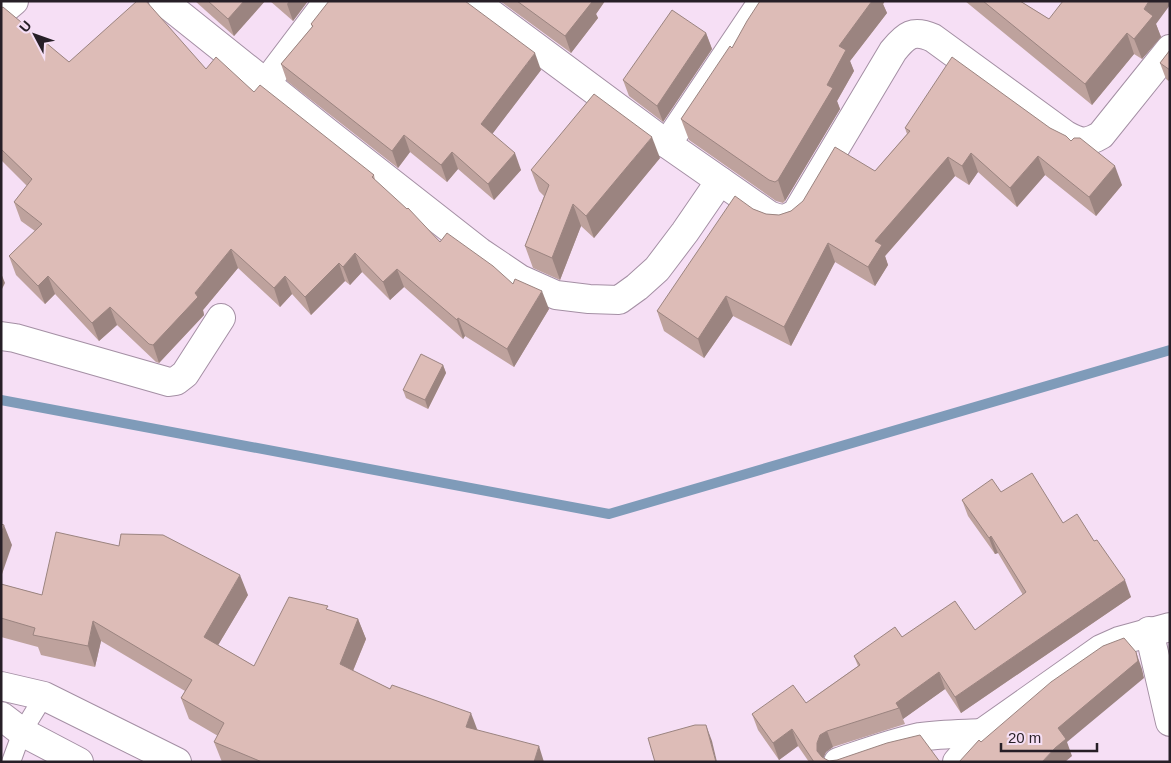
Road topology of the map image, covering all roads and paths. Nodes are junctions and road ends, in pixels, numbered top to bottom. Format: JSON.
{"nodes":[{"id":1,"x":14,"y":1,"type":"edge"},
{"id":2,"x":163,"y":1,"type":"edge"},
{"id":3,"x":328,"y":1,"type":"edge"},
{"id":4,"x":474,"y":1,"type":"edge"},
{"id":5,"x":763,"y":1,"type":"edge"},
{"id":6,"x":1,"y":12,"type":"edge"},
{"id":7,"x":1170,"y":49,"type":"edge"},
{"id":8,"x":266,"y":84,"type":"junction"},
{"id":9,"x":668,"y":144,"type":"junction"},
{"id":10,"x":720,"y":180,"type":"junction"},
{"id":11,"x":221,"y":318,"type":"dead end"},
{"id":12,"x":1,"y":336,"type":"edge"},
{"id":13,"x":1160,"y":629,"type":"edge"},
{"id":14,"x":1,"y":686,"type":"edge"},
{"id":15,"x":44,"y":696,"type":"junction"},
{"id":16,"x":1170,"y":722,"type":"edge"},
{"id":17,"x":12,"y":724,"type":"edge"},
{"id":18,"x":982,"y":733,"type":"junction"},
{"id":19,"x":10,"y":762,"type":"edge"},
{"id":20,"x":79,"y":762,"type":"edge"},
{"id":21,"x":177,"y":762,"type":"edge"},
{"id":22,"x":838,"y":762,"type":"edge"},
{"id":23,"x":957,"y":762,"type":"edge"}],
"edges":[{"from":1,"to":6,"type":"street"},
{"from":2,"to":8,"type":"street"},
{"from":3,"to":8,"type":"street"},
{"from":4,"to":9,"type":"street"},
{"from":5,"to":9,"type":"street"},
{"from":7,"to":10,"type":"street"},
{"from":8,"to":10,"type":"street"},
{"from":9,"to":10,"type":"street"},
{"from":11,"to":12,"type":"street"},
{"from":13,"to":16,"type":"street"},
{"from":13,"to":18,"type":"street"},
{"from":14,"to":15,"type":"street"},
{"from":15,"to":17,"type":"lane"},
{"from":15,"to":21,"type":"street"},
{"from":17,"to":19,"type":"lane"},
{"from":17,"to":20,"type":"street"},
{"from":18,"to":22,"type":"street"},
{"from":18,"to":23,"type":"street"}]}
